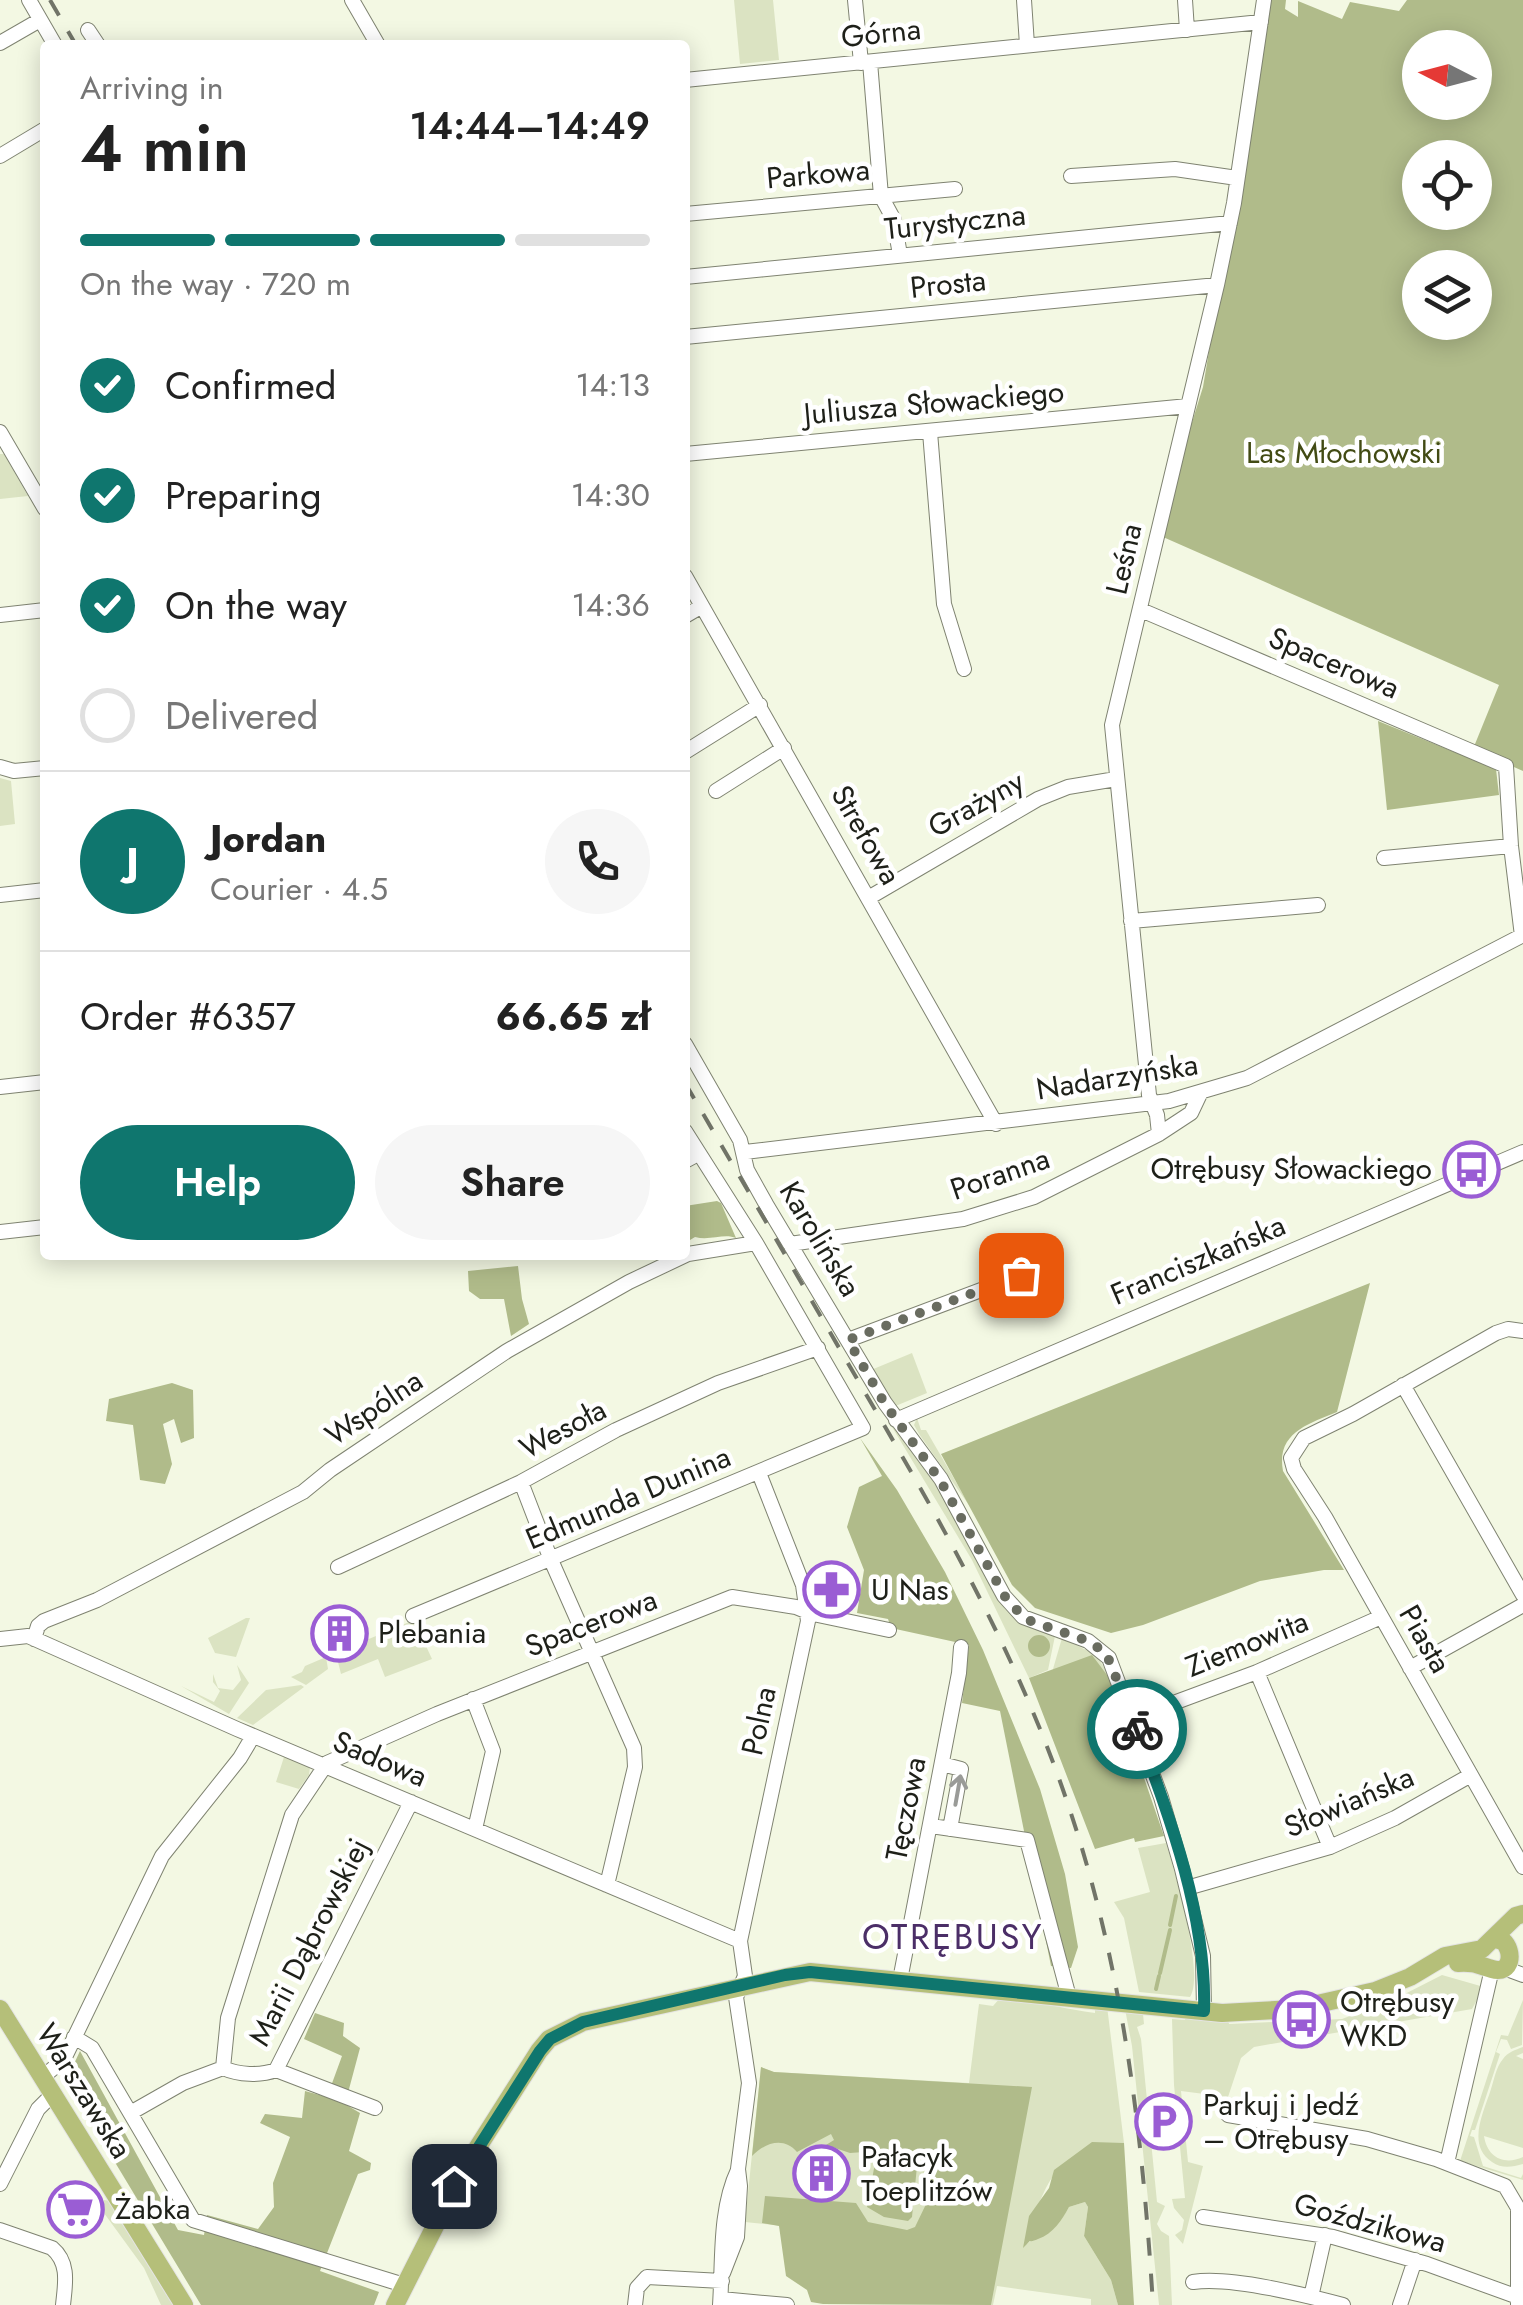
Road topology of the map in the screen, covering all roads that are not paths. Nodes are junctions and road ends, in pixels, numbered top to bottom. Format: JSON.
{"nodes":[{"id":1,"x":28,"y":0,"type":"edge"},
{"id":2,"x":352,"y":0,"type":"edge"},
{"id":3,"x":855,"y":0,"type":"edge"},
{"id":4,"x":1024,"y":0,"type":"edge"},
{"id":5,"x":1185,"y":0,"type":"edge"},
{"id":6,"x":1264,"y":0,"type":"edge"},
{"id":7,"x":40,"y":20,"type":"junction"},
{"id":8,"x":1261,"y":22,"type":"junction"},
{"id":9,"x":88,"y":30,"type":"dead end"},
{"id":10,"x":1187,"y":30,"type":"junction"},
{"id":11,"x":52,"y":40,"type":"edge"},
{"id":12,"x":95,"y":40,"type":"edge"},
{"id":13,"x":375,"y":40,"type":"edge"},
{"id":14,"x":0,"y":43,"type":"edge"},
{"id":15,"x":1027,"y":45,"type":"junction"},
{"id":16,"x":866,"y":62,"type":"junction"},
{"id":17,"x":690,"y":80,"type":"edge"},
{"id":18,"x":40,"y":133,"type":"edge"},
{"id":19,"x":0,"y":156,"type":"edge"},
{"id":20,"x":1071,"y":176,"type":"dead end"},
{"id":21,"x":1237,"y":178,"type":"junction"},
{"id":22,"x":955,"y":189,"type":"dead end"},
{"id":23,"x":881,"y":196,"type":"junction"},
{"id":24,"x":690,"y":214,"type":"edge"},
{"id":25,"x":1230,"y":223,"type":"junction"},
{"id":26,"x":900,"y":255,"type":"junction"},
{"id":27,"x":690,"y":276,"type":"edge"},
{"id":28,"x":1216,"y":285,"type":"junction"},
{"id":29,"x":690,"y":337,"type":"edge"},
{"id":30,"x":1188,"y":406,"type":"junction"},
{"id":31,"x":0,"y":432,"type":"edge"},
{"id":32,"x":930,"y":432,"type":"junction"},
{"id":33,"x":690,"y":454,"type":"edge"},
{"id":34,"x":40,"y":501,"type":"edge"},
{"id":35,"x":690,"y":585,"type":"edge"},
{"id":36,"x":702,"y":606,"type":"junction"},
{"id":37,"x":1140,"y":610,"type":"junction"},
{"id":38,"x":40,"y":611,"type":"edge"},
{"id":39,"x":690,"y":613,"type":"edge"},
{"id":40,"x":0,"y":615,"type":"edge"},
{"id":41,"x":964,"y":669,"type":"dead end"},
{"id":42,"x":760,"y":705,"type":"junction"},
{"id":43,"x":784,"y":748,"type":"junction"},
{"id":44,"x":690,"y":749,"type":"edge"},
{"id":45,"x":0,"y":767,"type":"edge"},
{"id":46,"x":40,"y":769,"type":"edge"},
{"id":47,"x":1116,"y":779,"type":"junction"},
{"id":48,"x":716,"y":791,"type":"dead end"},
{"id":49,"x":1511,"y":846,"type":"junction"},
{"id":50,"x":1384,"y":858,"type":"dead end"},
{"id":51,"x":40,"y":891,"type":"edge"},
{"id":52,"x":0,"y":895,"type":"edge"},
{"id":53,"x":870,"y":897,"type":"junction"},
{"id":54,"x":1318,"y":904,"type":"dead end"},
{"id":55,"x":1131,"y":921,"type":"junction"},
{"id":56,"x":1522,"y":936,"type":"edge"},
{"id":57,"x":690,"y":1053,"type":"edge"},
{"id":58,"x":40,"y":1083,"type":"edge"},
{"id":59,"x":0,"y":1087,"type":"edge"},
{"id":60,"x":1200,"y":1094,"type":"junction"},
{"id":61,"x":1151,"y":1103,"type":"junction"},
{"id":62,"x":996,"y":1124,"type":"junction"},
{"id":63,"x":1159,"y":1134,"type":"junction"},
{"id":64,"x":745,"y":1152,"type":"junction"},
{"id":65,"x":1523,"y":1152,"type":"edge"},
{"id":66,"x":692,"y":1157,"type":"edge"},
{"id":67,"x":40,"y":1228,"type":"edge"},
{"id":68,"x":0,"y":1232,"type":"edge"},
{"id":69,"x":756,"y":1243,"type":"junction"},
{"id":70,"x":790,"y":1244,"type":"junction"},
{"id":71,"x":690,"y":1254,"type":"edge"},
{"id":72,"x":676,"y":1260,"type":"edge"},
{"id":73,"x":1021,"y":1275,"type":"dead end"},
{"id":74,"x":1523,"y":1330,"type":"edge"},
{"id":75,"x":848,"y":1340,"type":"junction"},
{"id":76,"x":818,"y":1348,"type":"junction"},
{"id":77,"x":1403,"y":1385,"type":"junction"},
{"id":78,"x":896,"y":1420,"type":"junction"},
{"id":79,"x":759,"y":1472,"type":"junction"},
{"id":80,"x":521,"y":1482,"type":"junction"},
{"id":81,"x":551,"y":1560,"type":"junction"},
{"id":82,"x":338,"y":1566,"type":"dead end"},
{"id":83,"x":1523,"y":1595,"type":"edge"},
{"id":84,"x":1523,"y":1604,"type":"edge"},
{"id":85,"x":808,"y":1611,"type":"junction"},
{"id":86,"x":413,"y":1616,"type":"dead end"},
{"id":87,"x":1381,"y":1617,"type":"junction"},
{"id":88,"x":889,"y":1630,"type":"dead end"},
{"id":89,"x":34,"y":1638,"type":"junction"},
{"id":90,"x":0,"y":1640,"type":"edge"},
{"id":91,"x":962,"y":1648,"type":"dead end"},
{"id":92,"x":590,"y":1652,"type":"junction"},
{"id":93,"x":1410,"y":1668,"type":"junction"},
{"id":94,"x":1257,"y":1672,"type":"junction"},
{"id":95,"x":473,"y":1699,"type":"junction"},
{"id":96,"x":1133,"y":1718,"type":"junction"},
{"id":97,"x":253,"y":1736,"type":"junction"},
{"id":98,"x":942,"y":1764,"type":"junction"},
{"id":99,"x":324,"y":1766,"type":"junction"},
{"id":100,"x":1471,"y":1775,"type":"junction"},
{"id":101,"x":411,"y":1802,"type":"junction"},
{"id":102,"x":931,"y":1826,"type":"junction"},
{"id":103,"x":475,"y":1829,"type":"junction"},
{"id":104,"x":950,"y":1829,"type":"junction"},
{"id":105,"x":1330,"y":1847,"type":"junction"},
{"id":106,"x":1523,"y":1867,"type":"edge"},
{"id":107,"x":607,"y":1884,"type":"junction"},
{"id":108,"x":1187,"y":1888,"type":"junction"},
{"id":109,"x":740,"y":1940,"type":"junction"},
{"id":110,"x":1500,"y":1957,"type":"edge"},
{"id":111,"x":1523,"y":1975,"type":"edge"},
{"id":112,"x":900,"y":1980,"type":"junction"},
{"id":113,"x":740,"y":1986,"type":"junction"},
{"id":114,"x":1069,"y":1998,"type":"junction"},
{"id":115,"x":0,"y":2010,"type":"edge"},
{"id":116,"x":1204,"y":2011,"type":"junction"},
{"id":117,"x":74,"y":2037,"type":"junction"},
{"id":118,"x":276,"y":2070,"type":"junction"},
{"id":119,"x":228,"y":2071,"type":"junction"},
{"id":120,"x":43,"y":2077,"type":"junction"},
{"id":121,"x":53,"y":2094,"type":"junction"},
{"id":122,"x":375,"y":2108,"type":"dead end"},
{"id":123,"x":132,"y":2112,"type":"junction"},
{"id":124,"x":1228,"y":2115,"type":"dead end"},
{"id":125,"x":1446,"y":2163,"type":"junction"},
{"id":126,"x":4,"y":2166,"type":"edge"},
{"id":127,"x":0,"y":2184,"type":"edge"},
{"id":128,"x":1203,"y":2217,"type":"dead end"},
{"id":129,"x":0,"y":2230,"type":"edge"},
{"id":130,"x":1325,"y":2235,"type":"junction"},
{"id":131,"x":1415,"y":2260,"type":"junction"},
{"id":132,"x":722,"y":2277,"type":"junction"},
{"id":133,"x":1193,"y":2282,"type":"dead end"},
{"id":134,"x":404,"y":2285,"type":"junction"},
{"id":135,"x":1311,"y":2297,"type":"junction"},
{"id":136,"x":1518,"y":2301,"type":"edge"},
{"id":137,"x":721,"y":2302,"type":"edge"},
{"id":138,"x":62,"y":2305,"type":"edge"},
{"id":139,"x":184,"y":2305,"type":"edge"},
{"id":140,"x":395,"y":2305,"type":"edge"},
{"id":141,"x":635,"y":2305,"type":"edge"},
{"id":142,"x":787,"y":2305,"type":"edge"},
{"id":143,"x":1343,"y":2305,"type":"edge"},
{"id":144,"x":1400,"y":2305,"type":"edge"}],
"edges":[{"from":1,"to":7,"type":"street"},
{"from":2,"to":13,"type":"street"},
{"from":3,"to":16,"type":"street"},
{"from":4,"to":15,"type":"street"},
{"from":5,"to":10,"type":"street"},
{"from":6,"to":8,"type":"street","name":"Leśna"},
{"from":7,"to":11,"type":"street"},
{"from":7,"to":14,"type":"street"},
{"from":8,"to":10,"type":"street","name":"Górna"},
{"from":8,"to":21,"type":"street","name":"Leśna"},
{"from":9,"to":12,"type":"street"},
{"from":10,"to":15,"type":"street","name":"Górna"},
{"from":15,"to":16,"type":"street","name":"Górna"},
{"from":16,"to":17,"type":"street","name":"Górna"},
{"from":16,"to":23,"type":"street"},
{"from":18,"to":19,"type":"street"},
{"from":20,"to":21,"type":"street"},
{"from":21,"to":25,"type":"street","name":"Leśna"},
{"from":22,"to":23,"type":"street","name":"Parkowa"},
{"from":23,"to":24,"type":"street","name":"Parkowa"},
{"from":23,"to":26,"type":"street"},
{"from":25,"to":26,"type":"street","name":"Turystyczna"},
{"from":25,"to":28,"type":"street","name":"Leśna"},
{"from":26,"to":27,"type":"street","name":"Turystyczna"},
{"from":28,"to":29,"type":"street","name":"Prosta"},
{"from":28,"to":30,"type":"street","name":"Leśna"},
{"from":30,"to":32,"type":"street","name":"Juliusza Słowackiego"},
{"from":30,"to":37,"type":"street","name":"Leśna"},
{"from":31,"to":34,"type":"street"},
{"from":32,"to":33,"type":"street","name":"Juliusza Słowackiego"},
{"from":32,"to":41,"type":"street"},
{"from":35,"to":36,"type":"street","name":"Strefowa"},
{"from":36,"to":39,"type":"street"},
{"from":36,"to":42,"type":"street","name":"Strefowa"},
{"from":37,"to":47,"type":"street","name":"Leśna"},
{"from":37,"to":49,"type":"street","name":"Spacerowa"},
{"from":38,"to":40,"type":"street"},
{"from":42,"to":43,"type":"street","name":"Strefowa"},
{"from":42,"to":44,"type":"street"},
{"from":43,"to":48,"type":"street"},
{"from":43,"to":53,"type":"street","name":"Strefowa"},
{"from":45,"to":46,"type":"street"},
{"from":47,"to":53,"type":"street","name":"Grażyny"},
{"from":47,"to":55,"type":"street","name":"Leśna"},
{"from":49,"to":50,"type":"street"},
{"from":49,"to":56,"type":"street"},
{"from":51,"to":52,"type":"street"},
{"from":53,"to":62,"type":"street","name":"Strefowa"},
{"from":54,"to":55,"type":"street"},
{"from":55,"to":61,"type":"street","name":"Leśna"},
{"from":56,"to":60,"type":"street","name":"Nadarzyńska"},
{"from":57,"to":64,"type":"street","name":"Karolińska"},
{"from":58,"to":59,"type":"street"},
{"from":60,"to":61,"type":"street","name":"Nadarzyńska"},
{"from":60,"to":63,"type":"street","name":"Poranna"},
{"from":61,"to":62,"type":"street","name":"Nadarzyńska"},
{"from":61,"to":63,"type":"street","name":"Leśna"},
{"from":62,"to":64,"type":"street","name":"Nadarzyńska"},
{"from":63,"to":70,"type":"street","name":"Poranna"},
{"from":64,"to":70,"type":"street","name":"Karolińska"},
{"from":65,"to":78,"type":"street","name":"Franciszkańska"},
{"from":66,"to":69,"type":"street"},
{"from":67,"to":68,"type":"street"},
{"from":69,"to":71,"type":"street","name":"Wspólna"},
{"from":69,"to":76,"type":"street"},
{"from":70,"to":75,"type":"street","name":"Karolińska"},
{"from":72,"to":89,"type":"street","name":"Wspólna"},
{"from":73,"to":75,"type":"street"},
{"from":74,"to":77,"type":"street"},
{"from":75,"to":78,"type":"street","name":"Karolińska"},
{"from":76,"to":79,"type":"street","name":"Edmunda Dunina"},
{"from":76,"to":80,"type":"street","name":"Wesoła"},
{"from":77,"to":83,"type":"street"},
{"from":77,"to":87,"type":"street","name":"Piasta"},
{"from":78,"to":96,"type":"street","name":"Karolińska"},
{"from":79,"to":81,"type":"street","name":"Edmunda Dunina"},
{"from":79,"to":85,"type":"street","name":"Polna"},
{"from":80,"to":81,"type":"street"},
{"from":80,"to":82,"type":"street","name":"Wesoła"},
{"from":81,"to":86,"type":"street","name":"Edmunda Dunina"},
{"from":81,"to":92,"type":"street"},
{"from":84,"to":93,"type":"street"},
{"from":85,"to":88,"type":"street","name":"Spacerowa"},
{"from":85,"to":92,"type":"street","name":"Spacerowa"},
{"from":85,"to":109,"type":"street","name":"Polna"},
{"from":87,"to":93,"type":"street","name":"Piasta"},
{"from":87,"to":94,"type":"street","name":"Ziemowita"},
{"from":89,"to":90,"type":"street","name":"Sadowa"},
{"from":89,"to":97,"type":"street","name":"Sadowa"},
{"from":91,"to":98,"type":"street","name":"Tęczowa"},
{"from":92,"to":95,"type":"street","name":"Spacerowa"},
{"from":92,"to":107,"type":"street"},
{"from":93,"to":100,"type":"street","name":"Piasta"},
{"from":94,"to":96,"type":"street","name":"Ziemowita"},
{"from":94,"to":105,"type":"street"},
{"from":95,"to":99,"type":"street","name":"Spacerowa"},
{"from":95,"to":103,"type":"street"},
{"from":96,"to":108,"type":"street","name":"Karolińska"},
{"from":97,"to":99,"type":"street","name":"Sadowa"},
{"from":97,"to":117,"type":"street"},
{"from":98,"to":102,"type":"street","name":"Tęczowa"},
{"from":104,"to":98,"type":"street","one_way":true},
{"from":99,"to":101,"type":"street","name":"Sadowa"},
{"from":99,"to":119,"type":"street"},
{"from":100,"to":105,"type":"street","name":"Słowiańska"},
{"from":100,"to":106,"type":"street","name":"Piasta"},
{"from":101,"to":103,"type":"street","name":"Sadowa"},
{"from":101,"to":118,"type":"street","name":"Marii Dąbrowskiej"},
{"from":102,"to":104,"type":"street"},
{"from":102,"to":112,"type":"street","name":"Tęczowa"},
{"from":103,"to":107,"type":"street","name":"Sadowa"},
{"from":104,"to":114,"type":"street"},
{"from":105,"to":108,"type":"street","name":"Słowiańska"},
{"from":107,"to":109,"type":"street","name":"Sadowa"},
{"from":108,"to":116,"type":"street","name":"Karolińska"},
{"from":109,"to":113,"type":"street","name":"Polna"},
{"from":110,"to":111,"type":"street"},
{"from":110,"to":116,"type":"main road"},
{"from":110,"to":125,"type":"street"},
{"from":112,"to":113,"type":"main road"},
{"from":112,"to":114,"type":"main road"},
{"from":113,"to":132,"type":"street","name":"Polna"},
{"from":113,"to":134,"type":"main road"},
{"from":114,"to":116,"type":"main road"},
{"from":115,"to":120,"type":"main road","name":"Warszawska"},
{"from":117,"to":120,"type":"street"},
{"from":117,"to":123,"type":"street"},
{"from":118,"to":119,"type":"street","name":"Marii Dąbrowskiej"},
{"from":118,"to":122,"type":"street"},
{"from":119,"to":123,"type":"street","name":"Marii Dąbrowskiej"},
{"from":120,"to":121,"type":"main road","name":"Warszawska"},
{"from":121,"to":126,"type":"street"},
{"from":121,"to":139,"type":"main road","name":"Warszawska"},
{"from":123,"to":134,"type":"street"},
{"from":124,"to":125,"type":"street"},
{"from":125,"to":136,"type":"street"},
{"from":126,"to":127,"type":"street"},
{"from":128,"to":130,"type":"street","name":"Goździkowa"},
{"from":129,"to":138,"type":"street"},
{"from":130,"to":131,"type":"street","name":"Goździkowa"},
{"from":130,"to":135,"type":"street"},
{"from":131,"to":136,"type":"street","name":"Goździkowa"},
{"from":131,"to":144,"type":"street"},
{"from":132,"to":137,"type":"street","name":"Polna"},
{"from":132,"to":141,"type":"street"},
{"from":133,"to":135,"type":"street"},
{"from":134,"to":140,"type":"main road"},
{"from":135,"to":143,"type":"street"},
{"from":137,"to":142,"type":"street"}]}
